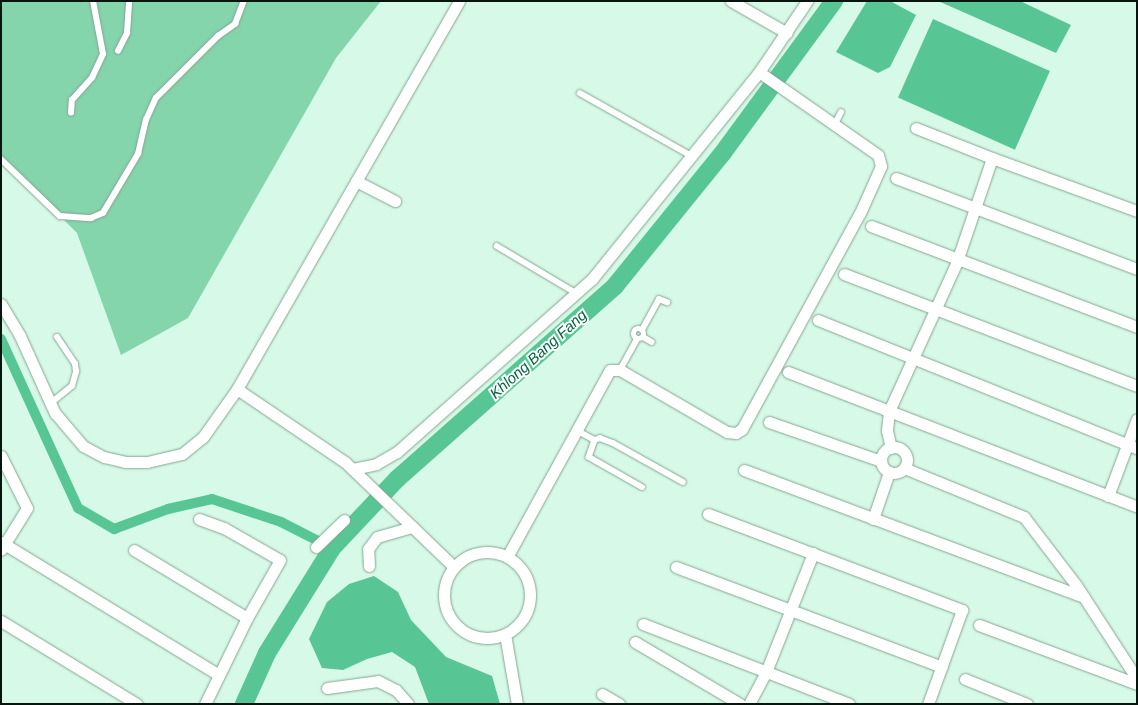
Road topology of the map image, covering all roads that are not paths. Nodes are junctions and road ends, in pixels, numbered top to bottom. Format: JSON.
{"nodes":[{"id":1,"x":92,"y":1,"type":"edge"},
{"id":2,"x":129,"y":1,"type":"edge"},
{"id":3,"x":244,"y":1,"type":"edge"},
{"id":4,"x":459,"y":1,"type":"edge"},
{"id":5,"x":731,"y":1,"type":"edge"},
{"id":6,"x":807,"y":1,"type":"edge"},
{"id":7,"x":787,"y":33,"type":"junction"},
{"id":8,"x":118,"y":51,"type":"dead end"},
{"id":9,"x":759,"y":72,"type":"junction"},
{"id":10,"x":580,"y":93,"type":"dead end"},
{"id":11,"x":841,"y":112,"type":"dead end"},
{"id":12,"x":71,"y":113,"type":"dead end"},
{"id":13,"x":834,"y":124,"type":"junction"},
{"id":14,"x":916,"y":128,"type":"dead end"},
{"id":15,"x":692,"y":156,"type":"junction"},
{"id":16,"x":992,"y":158,"type":"junction"},
{"id":17,"x":1,"y":159,"type":"edge"},
{"id":18,"x":896,"y":178,"type":"dead end"},
{"id":19,"x":356,"y":181,"type":"junction"},
{"id":20,"x":395,"y":201,"type":"dead end"},
{"id":21,"x":975,"y":208,"type":"junction"},
{"id":22,"x":1137,"y":211,"type":"edge"},
{"id":23,"x":871,"y":226,"type":"dead end"},
{"id":24,"x":497,"y":246,"type":"dead end"},
{"id":25,"x":958,"y":259,"type":"junction"},
{"id":26,"x":1137,"y":269,"type":"edge"},
{"id":27,"x":844,"y":274,"type":"dead end"},
{"id":28,"x":578,"y":294,"type":"junction"},
{"id":29,"x":667,"y":302,"type":"dead end"},
{"id":30,"x":1,"y":304,"type":"edge"},
{"id":31,"x":937,"y":310,"type":"junction"},
{"id":32,"x":818,"y":320,"type":"dead end"},
{"id":33,"x":1137,"y":327,"type":"edge"},
{"id":34,"x":57,"y":338,"type":"dead end"},
{"id":35,"x":640,"y":338,"type":"junction"},
{"id":36,"x":652,"y":342,"type":"dead end"},
{"id":37,"x":914,"y":359,"type":"junction"},
{"id":38,"x":620,"y":370,"type":"junction"},
{"id":39,"x":788,"y":372,"type":"dead end"},
{"id":40,"x":1137,"y":386,"type":"edge"},
{"id":41,"x":237,"y":389,"type":"junction"},
{"id":42,"x":51,"y":403,"type":"junction"},
{"id":43,"x":889,"y":411,"type":"junction"},
{"id":44,"x":1137,"y":419,"type":"edge"},
{"id":45,"x":769,"y":422,"type":"dead end"},
{"id":46,"x":576,"y":430,"type":"junction"},
{"id":47,"x":595,"y":440,"type":"junction"},
{"id":48,"x":1132,"y":446,"type":"edge"},
{"id":49,"x":891,"y":448,"type":"junction"},
{"id":50,"x":1,"y":456,"type":"edge"},
{"id":51,"x":881,"y":461,"type":"junction"},
{"id":52,"x":904,"y":468,"type":"junction"},
{"id":53,"x":353,"y":469,"type":"junction"},
{"id":54,"x":744,"y":470,"type":"dead end"},
{"id":55,"x":889,"y":472,"type":"junction"},
{"id":56,"x":683,"y":482,"type":"dead end"},
{"id":57,"x":642,"y":487,"type":"dead end"},
{"id":58,"x":1108,"y":496,"type":"junction"},
{"id":59,"x":1137,"y":507,"type":"edge"},
{"id":60,"x":708,"y":514,"type":"dead end"},
{"id":61,"x":873,"y":518,"type":"junction"},
{"id":62,"x":200,"y":519,"type":"dead end"},
{"id":63,"x":344,"y":520,"type":"dead end"},
{"id":64,"x":413,"y":527,"type":"junction"},
{"id":65,"x":2,"y":546,"type":"edge"},
{"id":66,"x":316,"y":548,"type":"dead end"},
{"id":67,"x":134,"y":550,"type":"dead end"},
{"id":68,"x":813,"y":553,"type":"junction"},
{"id":69,"x":507,"y":557,"type":"junction"},
{"id":70,"x":369,"y":566,"type":"dead end"},
{"id":71,"x":454,"y":567,"type":"junction"},
{"id":72,"x":676,"y":568,"type":"dead end"},
{"id":73,"x":1084,"y":597,"type":"junction"},
{"id":74,"x":790,"y":611,"type":"junction"},
{"id":75,"x":247,"y":618,"type":"junction"},
{"id":76,"x":1,"y":621,"type":"edge"},
{"id":77,"x":643,"y":624,"type":"dead end"},
{"id":78,"x":979,"y":625,"type":"dead end"},
{"id":79,"x":505,"y":634,"type":"junction"},
{"id":80,"x":635,"y":642,"type":"dead end"},
{"id":81,"x":942,"y":667,"type":"junction"},
{"id":82,"x":766,"y":672,"type":"junction"},
{"id":83,"x":217,"y":674,"type":"junction"},
{"id":84,"x":965,"y":679,"type":"dead end"},
{"id":85,"x":1137,"y":679,"type":"edge"},
{"id":86,"x":1137,"y":684,"type":"edge"},
{"id":87,"x":327,"y":688,"type":"dead end"},
{"id":88,"x":602,"y":694,"type":"dead end"},
{"id":89,"x":137,"y":704,"type":"edge"},
{"id":90,"x":205,"y":704,"type":"edge"},
{"id":91,"x":408,"y":704,"type":"edge"},
{"id":92,"x":518,"y":704,"type":"edge"},
{"id":93,"x":619,"y":704,"type":"edge"},
{"id":94,"x":740,"y":704,"type":"edge"},
{"id":95,"x":749,"y":704,"type":"edge"},
{"id":96,"x":849,"y":704,"type":"edge"},
{"id":97,"x":928,"y":704,"type":"edge"},
{"id":98,"x":1027,"y":704,"type":"edge"}],
"edges":[{"from":1,"to":12,"type":"lane"},
{"from":2,"to":8,"type":"lane"},
{"from":3,"to":17,"type":"lane"},
{"from":4,"to":19,"type":"street"},
{"from":5,"to":7,"type":"street"},
{"from":6,"to":7,"type":"street"},
{"from":7,"to":9,"type":"street"},
{"from":9,"to":13,"type":"street"},
{"from":9,"to":15,"type":"street"},
{"from":10,"to":15,"type":"lane"},
{"from":11,"to":13,"type":"lane"},
{"from":13,"to":38,"type":"street"},
{"from":14,"to":16,"type":"street"},
{"from":15,"to":28,"type":"street"},
{"from":16,"to":21,"type":"street"},
{"from":16,"to":22,"type":"street"},
{"from":18,"to":21,"type":"street"},
{"from":19,"to":20,"type":"street"},
{"from":19,"to":41,"type":"street"},
{"from":21,"to":25,"type":"street"},
{"from":21,"to":26,"type":"street"},
{"from":23,"to":25,"type":"street"},
{"from":24,"to":28,"type":"lane"},
{"from":25,"to":31,"type":"street"},
{"from":25,"to":33,"type":"street"},
{"from":27,"to":31,"type":"street"},
{"from":28,"to":53,"type":"street"},
{"from":29,"to":35,"type":"lane"},
{"from":30,"to":42,"type":"street"},
{"from":31,"to":37,"type":"street"},
{"from":31,"to":40,"type":"street"},
{"from":32,"to":37,"type":"street"},
{"from":34,"to":42,"type":"lane"},
{"from":35,"to":36,"type":"lane"},
{"from":35,"to":38,"type":"lane"},
{"from":37,"to":43,"type":"street"},
{"from":37,"to":48,"type":"street"},
{"from":38,"to":46,"type":"street"},
{"from":39,"to":43,"type":"street"},
{"from":41,"to":42,"type":"street"},
{"from":41,"to":53,"type":"street"},
{"from":43,"to":49,"type":"street"},
{"from":43,"to":58,"type":"street"},
{"from":44,"to":48,"type":"street"},
{"from":45,"to":51,"type":"street"},
{"from":46,"to":47,"type":"lane"},
{"from":46,"to":69,"type":"street"},
{"from":47,"to":56,"type":"lane"},
{"from":47,"to":57,"type":"lane"},
{"from":48,"to":58,"type":"street"},
{"from":49,"to":51,"type":"street"},
{"from":49,"to":52,"type":"street"},
{"from":50,"to":65,"type":"street"},
{"from":51,"to":55,"type":"street"},
{"from":52,"to":55,"type":"street"},
{"from":52,"to":73,"type":"street"},
{"from":53,"to":64,"type":"street"},
{"from":54,"to":61,"type":"street"},
{"from":55,"to":61,"type":"street"},
{"from":58,"to":59,"type":"street"},
{"from":60,"to":68,"type":"street"},
{"from":61,"to":73,"type":"street"},
{"from":62,"to":75,"type":"street"},
{"from":63,"to":66,"type":"street"},
{"from":64,"to":70,"type":"street"},
{"from":64,"to":71,"type":"street"},
{"from":65,"to":83,"type":"street"},
{"from":67,"to":75,"type":"street"},
{"from":68,"to":74,"type":"street"},
{"from":68,"to":81,"type":"street"},
{"from":69,"to":71,"type":"street"},
{"from":69,"to":79,"type":"street"},
{"from":71,"to":79,"type":"street"},
{"from":72,"to":74,"type":"street"},
{"from":73,"to":85,"type":"street"},
{"from":74,"to":81,"type":"street"},
{"from":74,"to":82,"type":"street"},
{"from":75,"to":83,"type":"street"},
{"from":76,"to":89,"type":"street"},
{"from":77,"to":82,"type":"street"},
{"from":78,"to":86,"type":"street"},
{"from":79,"to":92,"type":"street"},
{"from":80,"to":94,"type":"street"},
{"from":81,"to":97,"type":"street"},
{"from":82,"to":95,"type":"street"},
{"from":82,"to":96,"type":"street"},
{"from":83,"to":90,"type":"street"},
{"from":84,"to":98,"type":"street"},
{"from":87,"to":91,"type":"street"},
{"from":88,"to":93,"type":"street"}]}
